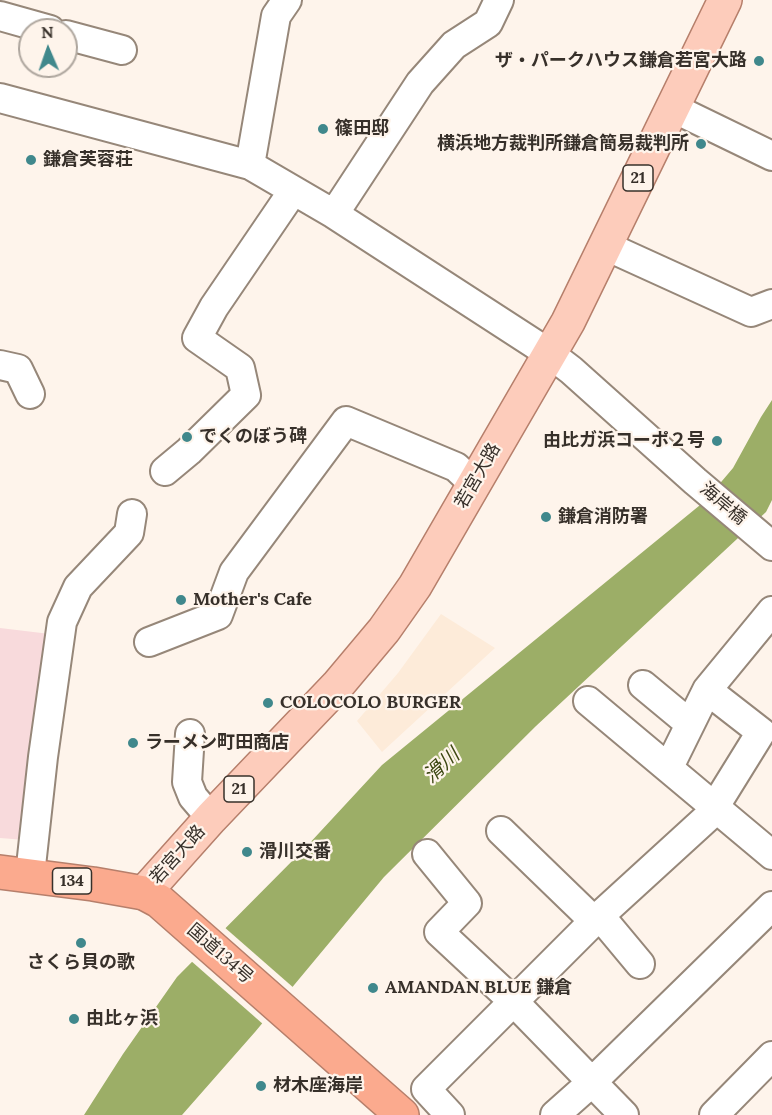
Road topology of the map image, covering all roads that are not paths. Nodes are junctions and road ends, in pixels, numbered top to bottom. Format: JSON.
{"nodes":[{"id":1,"x":287,"y":0,"type":"edge"},
{"id":2,"x":499,"y":0,"type":"edge"},
{"id":3,"x":725,"y":0,"type":"edge"},
{"id":4,"x":0,"y":16,"type":"edge"},
{"id":5,"x":18,"y":21,"type":"edge"},
{"id":6,"x":78,"y":37,"type":"edge"},
{"id":7,"x":122,"y":50,"type":"dead end"},
{"id":8,"x":0,"y":98,"type":"edge"},
{"id":9,"x":671,"y":107,"type":"junction"},
{"id":10,"x":772,"y":156,"type":"edge"},
{"id":11,"x":250,"y":165,"type":"junction"},
{"id":12,"x":293,"y":191,"type":"junction"},
{"id":13,"x":334,"y":214,"type":"junction"},
{"id":14,"x":606,"y":246,"type":"junction"},
{"id":15,"x":772,"y":304,"type":"edge"},
{"id":16,"x":550,"y":354,"type":"junction"},
{"id":17,"x":0,"y":365,"type":"edge"},
{"id":18,"x":30,"y":394,"type":"dead end"},
{"id":19,"x":165,"y":471,"type":"dead end"},
{"id":20,"x":473,"y":483,"type":"junction"},
{"id":21,"x":132,"y":514,"type":"dead end"},
{"id":22,"x":772,"y":546,"type":"edge"},
{"id":23,"x":772,"y":611,"type":"edge"},
{"id":24,"x":148,"y":642,"type":"dead end"},
{"id":25,"x":643,"y":685,"type":"dead end"},
{"id":26,"x":707,"y":690,"type":"junction"},
{"id":27,"x":588,"y":701,"type":"dead end"},
{"id":28,"x":690,"y":724,"type":"junction"},
{"id":29,"x":190,"y":734,"type":"dead end"},
{"id":30,"x":669,"y":767,"type":"junction"},
{"id":31,"x":713,"y":806,"type":"junction"},
{"id":32,"x":212,"y":818,"type":"junction"},
{"id":33,"x":501,"y":831,"type":"dead end"},
{"id":34,"x":427,"y":854,"type":"dead end"},
{"id":35,"x":772,"y":855,"type":"edge"},
{"id":36,"x":15,"y":874,"type":"edge"},
{"id":37,"x":144,"y":893,"type":"junction"},
{"id":38,"x":772,"y":906,"type":"edge"},
{"id":39,"x":597,"y":918,"type":"junction"},
{"id":40,"x":640,"y":964,"type":"dead end"},
{"id":41,"x":513,"y":1002,"type":"junction"},
{"id":42,"x":772,"y":1056,"type":"edge"},
{"id":43,"x":591,"y":1083,"type":"junction"},
{"id":44,"x":435,"y":1105,"type":"edge"},
{"id":45,"x":402,"y":1115,"type":"edge"},
{"id":46,"x":555,"y":1115,"type":"edge"},
{"id":47,"x":624,"y":1115,"type":"edge"},
{"id":48,"x":714,"y":1115,"type":"edge"}],
"edges":[{"from":1,"to":11,"type":"street"},
{"from":2,"to":13,"type":"street"},
{"from":3,"to":9,"type":"main road","name":"若宮大路","number":"21"},
{"from":4,"to":5,"type":"street"},
{"from":6,"to":7,"type":"street"},
{"from":8,"to":11,"type":"street","name":"海岸橋"},
{"from":9,"to":10,"type":"street"},
{"from":9,"to":14,"type":"main road","name":"若宮大路","number":"21"},
{"from":11,"to":12,"type":"street","name":"海岸橋"},
{"from":12,"to":13,"type":"street","name":"海岸橋"},
{"from":12,"to":19,"type":"street"},
{"from":13,"to":16,"type":"street","name":"海岸橋"},
{"from":14,"to":15,"type":"street"},
{"from":14,"to":16,"type":"main road","name":"若宮大路","number":"21"},
{"from":16,"to":20,"type":"main road","name":"若宮大路","number":"21"},
{"from":16,"to":22,"type":"street","name":"海岸橋"},
{"from":17,"to":18,"type":"street"},
{"from":20,"to":24,"type":"street"},
{"from":20,"to":32,"type":"main road","name":"若宮大路","number":"21"},
{"from":21,"to":36,"type":"street"},
{"from":23,"to":26,"type":"street"},
{"from":25,"to":28,"type":"street"},
{"from":26,"to":28,"type":"street"},
{"from":26,"to":31,"type":"street"},
{"from":27,"to":30,"type":"street"},
{"from":28,"to":30,"type":"street"},
{"from":29,"to":32,"type":"street"},
{"from":30,"to":31,"type":"street"},
{"from":31,"to":35,"type":"street"},
{"from":31,"to":39,"type":"street"},
{"from":32,"to":37,"type":"main road","name":"若宮大路","number":"21"},
{"from":33,"to":39,"type":"street"},
{"from":34,"to":41,"type":"street"},
{"from":36,"to":37,"type":"highway","name":"国道134号","number":"134"},
{"from":37,"to":45,"type":"highway","name":"国道134号","number":"134"},
{"from":38,"to":43,"type":"street"},
{"from":39,"to":40,"type":"street"},
{"from":39,"to":41,"type":"street"},
{"from":41,"to":43,"type":"street"},
{"from":41,"to":44,"type":"street"},
{"from":42,"to":48,"type":"street"},
{"from":43,"to":46,"type":"street"},
{"from":43,"to":47,"type":"street"}]}
